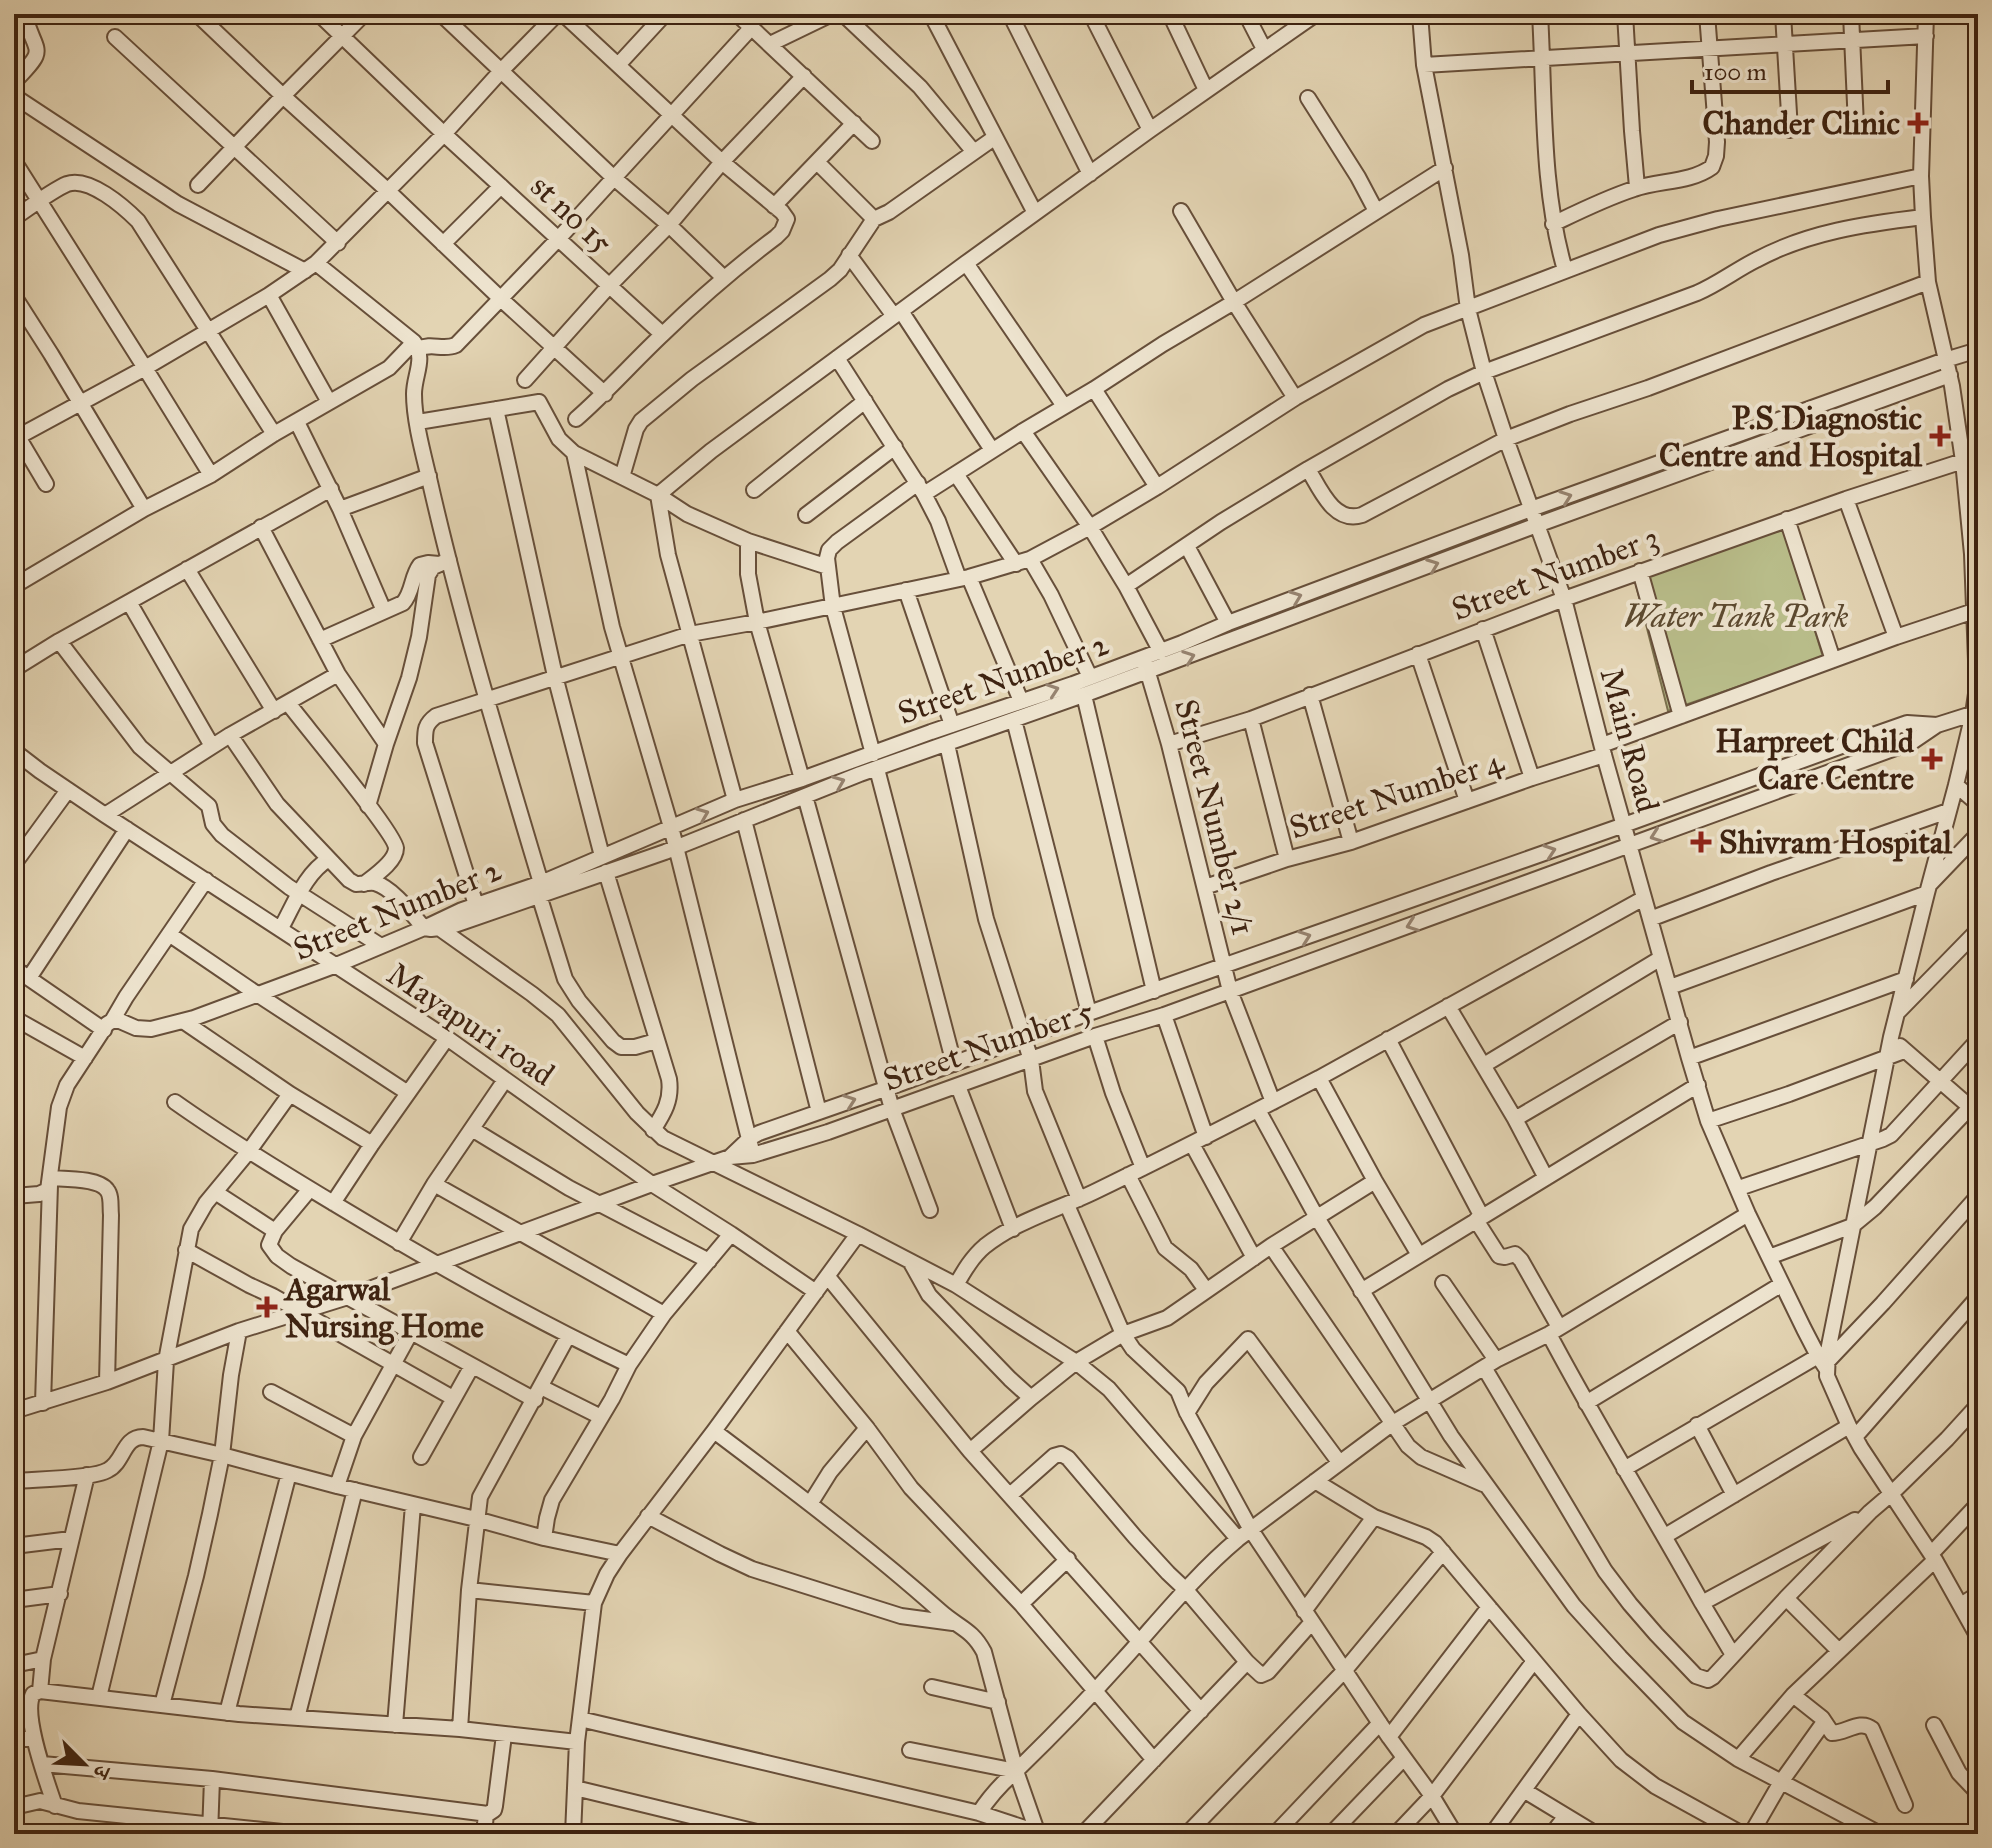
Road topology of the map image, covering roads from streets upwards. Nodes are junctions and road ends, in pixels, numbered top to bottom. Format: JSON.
{"nodes":[{"id":1,"x":24,"y":14,"type":"edge"},
{"id":2,"x":197,"y":14,"type":"edge"},
{"id":3,"x":319,"y":14,"type":"edge"},
{"id":4,"x":364,"y":14,"type":"edge"},
{"id":5,"x":441,"y":14,"type":"edge"},
{"id":6,"x":560,"y":14,"type":"edge"},
{"id":7,"x":665,"y":14,"type":"edge"},
{"id":8,"x":737,"y":14,"type":"edge"},
{"id":9,"x":832,"y":14,"type":"edge"},
{"id":10,"x":843,"y":14,"type":"edge"},
{"id":11,"x":931,"y":14,"type":"edge"},
{"id":12,"x":1010,"y":14,"type":"edge"},
{"id":13,"x":1091,"y":14,"type":"edge"},
{"id":14,"x":1170,"y":14,"type":"edge"},
{"id":15,"x":1246,"y":14,"type":"edge"},
{"id":16,"x":1316,"y":14,"type":"edge"},
{"id":17,"x":1420,"y":14,"type":"edge"},
{"id":18,"x":1540,"y":14,"type":"edge"},
{"id":19,"x":1625,"y":14,"type":"edge"},
{"id":20,"x":1707,"y":14,"type":"edge"},
{"id":21,"x":1783,"y":14,"type":"edge"},
{"id":22,"x":1851,"y":14,"type":"edge"},
{"id":23,"x":1926,"y":14,"type":"edge"},
{"id":24,"x":752,"y":27,"type":"junction"},
{"id":25,"x":1926,"y":36,"type":"junction"},
{"id":26,"x":115,"y":37,"type":"dead end"},
{"id":27,"x":342,"y":37,"type":"junction"},
{"id":28,"x":1852,"y":40,"type":"junction"},
{"id":29,"x":770,"y":44,"type":"junction"},
{"id":30,"x":1784,"y":44,"type":"junction"},
{"id":31,"x":1264,"y":49,"type":"junction"},
{"id":32,"x":1709,"y":49,"type":"junction"},
{"id":33,"x":1627,"y":53,"type":"junction"},
{"id":34,"x":1542,"y":57,"type":"junction"},
{"id":35,"x":618,"y":65,"type":"junction"},
{"id":36,"x":1424,"y":65,"type":"junction"},
{"id":37,"x":501,"y":71,"type":"junction"},
{"id":38,"x":16,"y":76,"type":"edge"},
{"id":39,"x":804,"y":76,"type":"junction"},
{"id":40,"x":1206,"y":90,"type":"junction"},
{"id":41,"x":14,"y":96,"type":"edge"},
{"id":42,"x":283,"y":96,"type":"junction"},
{"id":43,"x":1308,"y":98,"type":"dead end"},
{"id":44,"x":672,"y":115,"type":"junction"},
{"id":45,"x":854,"y":123,"type":"junction"},
{"id":46,"x":1856,"y":126,"type":"dead end"},
{"id":47,"x":1150,"y":130,"type":"junction"},
{"id":48,"x":1790,"y":130,"type":"dead end"},
{"id":49,"x":444,"y":134,"type":"junction"},
{"id":50,"x":994,"y":138,"type":"junction"},
{"id":51,"x":872,"y":141,"type":"dead end"},
{"id":52,"x":234,"y":146,"type":"junction"},
{"id":53,"x":974,"y":152,"type":"junction"},
{"id":54,"x":14,"y":161,"type":"edge"},
{"id":55,"x":722,"y":162,"type":"junction"},
{"id":56,"x":817,"y":162,"type":"junction"},
{"id":57,"x":1445,"y":168,"type":"junction"},
{"id":58,"x":1090,"y":174,"type":"junction"},
{"id":59,"x":1921,"y":176,"type":"junction"},
{"id":60,"x":614,"y":178,"type":"junction"},
{"id":61,"x":198,"y":185,"type":"dead end"},
{"id":62,"x":501,"y":186,"type":"junction"},
{"id":63,"x":1637,"y":187,"type":"junction"},
{"id":64,"x":388,"y":191,"type":"junction"},
{"id":65,"x":39,"y":202,"type":"junction"},
{"id":66,"x":774,"y":206,"type":"junction"},
{"id":67,"x":1181,"y":211,"type":"dead end"},
{"id":68,"x":1376,"y":211,"type":"junction"},
{"id":69,"x":1035,"y":213,"type":"junction"},
{"id":70,"x":1923,"y":217,"type":"junction"},
{"id":71,"x":14,"y":218,"type":"edge"},
{"id":72,"x":874,"y":219,"type":"junction"},
{"id":73,"x":1553,"y":224,"type":"junction"},
{"id":74,"x":669,"y":225,"type":"junction"},
{"id":75,"x":559,"y":238,"type":"junction"},
{"id":76,"x":338,"y":243,"type":"junction"},
{"id":77,"x":443,"y":244,"type":"junction"},
{"id":78,"x":849,"y":255,"type":"junction"},
{"id":79,"x":966,"y":263,"type":"junction"},
{"id":80,"x":310,"y":267,"type":"junction"},
{"id":81,"x":1565,"y":270,"type":"junction"},
{"id":82,"x":724,"y":278,"type":"junction"},
{"id":83,"x":1928,"y":282,"type":"junction"},
{"id":84,"x":609,"y":286,"type":"junction"},
{"id":85,"x":269,"y":295,"type":"junction"},
{"id":86,"x":14,"y":296,"type":"edge"},
{"id":87,"x":501,"y":299,"type":"junction"},
{"id":88,"x":1234,"y":302,"type":"junction"},
{"id":89,"x":1468,"y":309,"type":"junction"},
{"id":90,"x":897,"y":314,"type":"junction"},
{"id":91,"x":207,"y":331,"type":"junction"},
{"id":92,"x":662,"y":334,"type":"junction"},
{"id":93,"x":417,"y":346,"type":"junction"},
{"id":94,"x":555,"y":347,"type":"junction"},
{"id":95,"x":1978,"y":350,"type":"edge"},
{"id":96,"x":837,"y":358,"type":"junction"},
{"id":97,"x":1945,"y":360,"type":"junction"},
{"id":98,"x":145,"y":368,"type":"junction"},
{"id":99,"x":1484,"y":372,"type":"junction"},
{"id":100,"x":1950,"y":375,"type":"junction"},
{"id":101,"x":525,"y":380,"type":"dead end"},
{"id":102,"x":1094,"y":389,"type":"junction"},
{"id":103,"x":605,"y":394,"type":"junction"},
{"id":104,"x":1295,"y":398,"type":"junction"},
{"id":105,"x":865,"y":401,"type":"junction"},
{"id":106,"x":329,"y":402,"type":"junction"},
{"id":107,"x":80,"y":404,"type":"junction"},
{"id":108,"x":1064,"y":406,"type":"junction"},
{"id":109,"x":496,"y":409,"type":"junction"},
{"id":110,"x":576,"y":419,"type":"dead end"},
{"id":111,"x":297,"y":422,"type":"junction"},
{"id":112,"x":418,"y":422,"type":"junction"},
{"id":113,"x":1023,"y":431,"type":"junction"},
{"id":114,"x":274,"y":434,"type":"junction"},
{"id":115,"x":15,"y":435,"type":"edge"},
{"id":116,"x":1506,"y":439,"type":"junction"},
{"id":117,"x":895,"y":447,"type":"junction"},
{"id":118,"x":992,"y":450,"type":"junction"},
{"id":119,"x":574,"y":453,"type":"junction"},
{"id":120,"x":1971,"y":460,"type":"edge"},
{"id":121,"x":1308,"y":469,"type":"junction"},
{"id":122,"x":956,"y":474,"type":"junction"},
{"id":123,"x":211,"y":475,"type":"junction"},
{"id":124,"x":429,"y":476,"type":"junction"},
{"id":125,"x":622,"y":477,"type":"junction"},
{"id":126,"x":46,"y":484,"type":"dead end"},
{"id":127,"x":1157,"y":487,"type":"junction"},
{"id":128,"x":921,"y":488,"type":"junction"},
{"id":129,"x":331,"y":489,"type":"junction"},
{"id":130,"x":754,"y":490,"type":"dead end"},
{"id":131,"x":658,"y":495,"type":"junction"},
{"id":132,"x":1846,"y":499,"type":"junction"},
{"id":133,"x":144,"y":509,"type":"junction"},
{"id":134,"x":340,"y":509,"type":"junction"},
{"id":135,"x":1531,"y":509,"type":"junction"},
{"id":136,"x":806,"y":515,"type":"dead end"},
{"id":137,"x":1787,"y":519,"type":"junction"},
{"id":138,"x":1537,"y":525,"type":"junction"},
{"id":139,"x":261,"y":527,"type":"junction"},
{"id":140,"x":1090,"y":527,"type":"junction"},
{"id":141,"x":748,"y":541,"type":"junction"},
{"id":142,"x":1187,"y":546,"type":"junction"},
{"id":143,"x":1975,"y":554,"type":"edge"},
{"id":144,"x":444,"y":562,"type":"junction"},
{"id":145,"x":1023,"y":562,"type":"junction"},
{"id":146,"x":828,"y":567,"type":"junction"},
{"id":147,"x":187,"y":569,"type":"junction"},
{"id":148,"x":1640,"y":571,"type":"junction"},
{"id":149,"x":964,"y":578,"type":"junction"},
{"id":150,"x":17,"y":580,"type":"edge"},
{"id":151,"x":1126,"y":586,"type":"junction"},
{"id":152,"x":906,"y":590,"type":"junction"},
{"id":153,"x":1564,"y":599,"type":"junction"},
{"id":154,"x":129,"y":602,"type":"junction"},
{"id":155,"x":833,"y":607,"type":"junction"},
{"id":156,"x":384,"y":611,"type":"junction"},
{"id":157,"x":1974,"y":611,"type":"junction"},
{"id":158,"x":757,"y":622,"type":"junction"},
{"id":159,"x":1228,"y":623,"type":"junction"},
{"id":160,"x":1483,"y":629,"type":"junction"},
{"id":161,"x":690,"y":634,"type":"junction"},
{"id":162,"x":1896,"y":637,"type":"junction"},
{"id":163,"x":320,"y":640,"type":"junction"},
{"id":164,"x":59,"y":641,"type":"junction"},
{"id":165,"x":1161,"y":652,"type":"junction"},
{"id":166,"x":1418,"y":654,"type":"junction"},
{"id":167,"x":620,"y":656,"type":"junction"},
{"id":168,"x":1833,"y":660,"type":"junction"},
{"id":169,"x":1146,"y":665,"type":"junction"},
{"id":170,"x":14,"y":669,"type":"edge"},
{"id":171,"x":338,"y":674,"type":"junction"},
{"id":172,"x":555,"y":676,"type":"junction"},
{"id":173,"x":1090,"y":677,"type":"junction"},
{"id":174,"x":1084,"y":695,"type":"junction"},
{"id":175,"x":1310,"y":695,"type":"junction"},
{"id":176,"x":487,"y":699,"type":"junction"},
{"id":177,"x":1021,"y":701,"type":"junction"},
{"id":178,"x":288,"y":703,"type":"junction"},
{"id":179,"x":274,"y":711,"type":"junction"},
{"id":180,"x":1976,"y":713,"type":"edge"},
{"id":181,"x":1681,"y":716,"type":"junction"},
{"id":182,"x":1251,"y":719,"type":"junction"},
{"id":183,"x":1014,"y":720,"type":"junction"},
{"id":184,"x":952,"y":725,"type":"junction"},
{"id":185,"x":1937,"y":725,"type":"junction"},
{"id":186,"x":230,"y":735,"type":"junction"},
{"id":187,"x":386,"y":744,"type":"junction"},
{"id":188,"x":947,"y":744,"type":"junction"},
{"id":189,"x":1169,"y":744,"type":"junction"},
{"id":190,"x":212,"y":746,"type":"junction"},
{"id":191,"x":1603,"y":750,"type":"junction"},
{"id":192,"x":14,"y":751,"type":"edge"},
{"id":193,"x":875,"y":761,"type":"junction"},
{"id":194,"x":171,"y":774,"type":"junction"},
{"id":195,"x":1532,"y":778,"type":"junction"},
{"id":196,"x":802,"y":779,"type":"junction"},
{"id":197,"x":1956,"y":785,"type":"junction"},
{"id":198,"x":68,"y":790,"type":"junction"},
{"id":199,"x":805,"y":796,"type":"junction"},
{"id":200,"x":1976,"y":797,"type":"edge"},
{"id":201,"x":735,"y":800,"type":"junction"},
{"id":202,"x":1467,"y":801,"type":"junction"},
{"id":203,"x":368,"y":806,"type":"junction"},
{"id":204,"x":1948,"y":811,"type":"junction"},
{"id":205,"x":105,"y":815,"type":"junction"},
{"id":206,"x":744,"y":820,"type":"junction"},
{"id":207,"x":1624,"y":825,"type":"junction"},
{"id":208,"x":671,"y":827,"type":"junction"},
{"id":209,"x":127,"y":829,"type":"junction"},
{"id":210,"x":1978,"y":834,"type":"edge"},
{"id":211,"x":1351,"y":842,"type":"junction"},
{"id":212,"x":1630,"y":845,"type":"junction"},
{"id":213,"x":676,"y":847,"type":"junction"},
{"id":214,"x":602,"y":856,"type":"junction"},
{"id":215,"x":329,"y":859,"type":"junction"},
{"id":216,"x":1287,"y":859,"type":"junction"},
{"id":217,"x":14,"y":864,"type":"edge"},
{"id":218,"x":606,"y":872,"type":"junction"},
{"id":219,"x":206,"y":880,"type":"junction"},
{"id":220,"x":363,"y":884,"type":"junction"},
{"id":221,"x":1205,"y":887,"type":"junction"},
{"id":222,"x":540,"y":889,"type":"junction"},
{"id":223,"x":1928,"y":889,"type":"junction"},
{"id":224,"x":300,"y":894,"type":"junction"},
{"id":225,"x":1644,"y":898,"type":"junction"},
{"id":226,"x":476,"y":905,"type":"junction"},
{"id":227,"x":1650,"y":919,"type":"junction"},
{"id":228,"x":281,"y":928,"type":"junction"},
{"id":229,"x":431,"y":928,"type":"junction"},
{"id":230,"x":1978,"y":930,"type":"edge"},
{"id":231,"x":169,"y":934,"type":"junction"},
{"id":232,"x":381,"y":946,"type":"junction"},
{"id":233,"x":1661,"y":958,"type":"junction"},
{"id":234,"x":334,"y":966,"type":"junction"},
{"id":235,"x":1225,"y":966,"type":"junction"},
{"id":236,"x":14,"y":968,"type":"edge"},
{"id":237,"x":29,"y":978,"type":"junction"},
{"id":238,"x":1906,"y":979,"type":"junction"},
{"id":239,"x":1670,"y":987,"type":"junction"},
{"id":240,"x":1154,"y":991,"type":"junction"},
{"id":241,"x":1230,"y":991,"type":"junction"},
{"id":242,"x":257,"y":994,"type":"junction"},
{"id":243,"x":1448,"y":1006,"type":"junction"},
{"id":244,"x":1089,"y":1013,"type":"junction"},
{"id":245,"x":1897,"y":1013,"type":"junction"},
{"id":246,"x":1164,"y":1015,"type":"junction"},
{"id":247,"x":14,"y":1018,"type":"edge"},
{"id":248,"x":183,"y":1021,"type":"junction"},
{"id":249,"x":1680,"y":1022,"type":"junction"},
{"id":250,"x":108,"y":1026,"type":"junction"},
{"id":251,"x":1095,"y":1036,"type":"junction"},
{"id":252,"x":1891,"y":1037,"type":"junction"},
{"id":253,"x":447,"y":1038,"type":"junction"},
{"id":254,"x":1024,"y":1038,"type":"junction"},
{"id":255,"x":1388,"y":1039,"type":"junction"},
{"id":256,"x":1978,"y":1040,"type":"edge"},
{"id":257,"x":656,"y":1041,"type":"junction"},
{"id":258,"x":1904,"y":1051,"type":"junction"},
{"id":259,"x":88,"y":1052,"type":"junction"},
{"id":260,"x":1887,"y":1057,"type":"junction"},
{"id":261,"x":1689,"y":1058,"type":"junction"},
{"id":262,"x":1031,"y":1060,"type":"junction"},
{"id":263,"x":954,"y":1064,"type":"junction"},
{"id":264,"x":1484,"y":1065,"type":"junction"},
{"id":265,"x":1319,"y":1078,"type":"junction"},
{"id":266,"x":505,"y":1080,"type":"junction"},
{"id":267,"x":1941,"y":1081,"type":"junction"},
{"id":268,"x":1698,"y":1085,"type":"junction"},
{"id":269,"x":958,"y":1086,"type":"junction"},
{"id":270,"x":887,"y":1088,"type":"junction"},
{"id":271,"x":408,"y":1093,"type":"junction"},
{"id":272,"x":290,"y":1094,"type":"junction"},
{"id":273,"x":175,"y":1102,"type":"dead end"},
{"id":274,"x":1273,"y":1102,"type":"junction"},
{"id":275,"x":1976,"y":1107,"type":"edge"},
{"id":276,"x":892,"y":1109,"type":"junction"},
{"id":277,"x":1258,"y":1110,"type":"junction"},
{"id":278,"x":819,"y":1112,"type":"junction"},
{"id":279,"x":1515,"y":1119,"type":"junction"},
{"id":280,"x":1708,"y":1121,"type":"junction"},
{"id":281,"x":472,"y":1129,"type":"junction"},
{"id":282,"x":653,"y":1130,"type":"junction"},
{"id":283,"x":1206,"y":1137,"type":"junction"},
{"id":284,"x":750,"y":1138,"type":"junction"},
{"id":285,"x":1870,"y":1142,"type":"junction"},
{"id":286,"x":372,"y":1144,"type":"junction"},
{"id":287,"x":1192,"y":1144,"type":"junction"},
{"id":288,"x":249,"y":1151,"type":"junction"},
{"id":289,"x":753,"y":1155,"type":"junction"},
{"id":290,"x":730,"y":1157,"type":"junction"},
{"id":291,"x":713,"y":1163,"type":"junction"},
{"id":292,"x":1143,"y":1168,"type":"junction"},
{"id":293,"x":1128,"y":1175,"type":"junction"},
{"id":294,"x":1546,"y":1178,"type":"junction"},
{"id":295,"x":1375,"y":1181,"type":"junction"},
{"id":296,"x":50,"y":1182,"type":"junction"},
{"id":297,"x":434,"y":1184,"type":"junction"},
{"id":298,"x":652,"y":1184,"type":"junction"},
{"id":299,"x":1739,"y":1188,"type":"junction"},
{"id":300,"x":310,"y":1189,"type":"junction"},
{"id":301,"x":215,"y":1192,"type":"junction"},
{"id":302,"x":14,"y":1196,"type":"edge"},
{"id":303,"x":1978,"y":1196,"type":"edge"},
{"id":304,"x":1073,"y":1202,"type":"junction"},
{"id":305,"x":333,"y":1203,"type":"junction"},
{"id":306,"x":600,"y":1204,"type":"junction"},
{"id":307,"x":930,"y":1210,"type":"dead end"},
{"id":308,"x":1748,"y":1214,"type":"junction"},
{"id":309,"x":1316,"y":1216,"type":"junction"},
{"id":310,"x":1479,"y":1219,"type":"junction"},
{"id":311,"x":1852,"y":1226,"type":"junction"},
{"id":312,"x":1013,"y":1229,"type":"junction"},
{"id":313,"x":275,"y":1231,"type":"junction"},
{"id":314,"x":521,"y":1233,"type":"junction"},
{"id":315,"x":731,"y":1234,"type":"junction"},
{"id":316,"x":858,"y":1234,"type":"junction"},
{"id":317,"x":399,"y":1243,"type":"junction"},
{"id":318,"x":1271,"y":1246,"type":"junction"},
{"id":319,"x":186,"y":1250,"type":"junction"},
{"id":320,"x":1419,"y":1255,"type":"junction"},
{"id":321,"x":1769,"y":1257,"type":"junction"},
{"id":322,"x":1254,"y":1258,"type":"junction"},
{"id":323,"x":709,"y":1261,"type":"junction"},
{"id":324,"x":910,"y":1261,"type":"junction"},
{"id":325,"x":437,"y":1264,"type":"junction"},
{"id":326,"x":828,"y":1277,"type":"junction"},
{"id":327,"x":1443,"y":1283,"type":"dead end"},
{"id":328,"x":1782,"y":1284,"type":"junction"},
{"id":329,"x":956,"y":1285,"type":"junction"},
{"id":330,"x":1206,"y":1290,"type":"junction"},
{"id":331,"x":1361,"y":1291,"type":"junction"},
{"id":332,"x":816,"y":1292,"type":"junction"},
{"id":333,"x":348,"y":1297,"type":"junction"},
{"id":334,"x":1978,"y":1297,"type":"edge"},
{"id":335,"x":299,"y":1312,"type":"junction"},
{"id":336,"x":664,"y":1314,"type":"junction"},
{"id":337,"x":1554,"y":1330,"type":"junction"},
{"id":338,"x":239,"y":1331,"type":"junction"},
{"id":339,"x":787,"y":1331,"type":"junction"},
{"id":340,"x":411,"y":1332,"type":"junction"},
{"id":341,"x":1123,"y":1334,"type":"junction"},
{"id":342,"x":568,"y":1336,"type":"junction"},
{"id":343,"x":166,"y":1361,"type":"junction"},
{"id":344,"x":1076,"y":1362,"type":"junction"},
{"id":345,"x":1824,"y":1362,"type":"junction"},
{"id":346,"x":393,"y":1364,"type":"junction"},
{"id":347,"x":629,"y":1365,"type":"junction"},
{"id":348,"x":1491,"y":1365,"type":"junction"},
{"id":349,"x":472,"y":1366,"type":"junction"},
{"id":350,"x":107,"y":1382,"type":"junction"},
{"id":351,"x":271,"y":1392,"type":"dead end"},
{"id":352,"x":538,"y":1394,"type":"junction"},
{"id":353,"x":453,"y":1398,"type":"junction"},
{"id":354,"x":1031,"y":1398,"type":"junction"},
{"id":355,"x":1430,"y":1401,"type":"junction"},
{"id":356,"x":43,"y":1403,"type":"junction"},
{"id":357,"x":1586,"y":1403,"type":"junction"},
{"id":358,"x":1978,"y":1405,"type":"edge"},
{"id":359,"x":14,"y":1411,"type":"edge"},
{"id":360,"x":1187,"y":1413,"type":"junction"},
{"id":361,"x":601,"y":1417,"type":"junction"},
{"id":362,"x":1393,"y":1423,"type":"junction"},
{"id":363,"x":1697,"y":1425,"type":"junction"},
{"id":364,"x":867,"y":1428,"type":"junction"},
{"id":365,"x":714,"y":1431,"type":"junction"},
{"id":366,"x":1852,"y":1432,"type":"junction"},
{"id":367,"x":354,"y":1436,"type":"junction"},
{"id":368,"x":161,"y":1441,"type":"junction"},
{"id":369,"x":970,"y":1451,"type":"junction"},
{"id":370,"x":222,"y":1455,"type":"junction"},
{"id":371,"x":421,"y":1457,"type":"dead end"},
{"id":372,"x":1339,"y":1462,"type":"junction"},
{"id":373,"x":1624,"y":1469,"type":"junction"},
{"id":374,"x":289,"y":1473,"type":"junction"},
{"id":375,"x":87,"y":1475,"type":"junction"},
{"id":376,"x":14,"y":1481,"type":"edge"},
{"id":377,"x":1315,"y":1481,"type":"junction"},
{"id":378,"x":1485,"y":1485,"type":"junction"},
{"id":379,"x":337,"y":1486,"type":"junction"},
{"id":380,"x":355,"y":1490,"type":"junction"},
{"id":381,"x":1891,"y":1494,"type":"junction"},
{"id":382,"x":1010,"y":1495,"type":"junction"},
{"id":383,"x":1734,"y":1495,"type":"junction"},
{"id":384,"x":810,"y":1504,"type":"junction"},
{"id":385,"x":1978,"y":1504,"type":"edge"},
{"id":386,"x":413,"y":1505,"type":"junction"},
{"id":387,"x":1870,"y":1512,"type":"junction"},
{"id":388,"x":648,"y":1516,"type":"junction"},
{"id":389,"x":1374,"y":1517,"type":"junction"},
{"id":390,"x":476,"y":1519,"type":"junction"},
{"id":391,"x":1245,"y":1534,"type":"junction"},
{"id":392,"x":1665,"y":1536,"type":"junction"},
{"id":393,"x":544,"y":1538,"type":"junction"},
{"id":394,"x":71,"y":1539,"type":"junction"},
{"id":395,"x":14,"y":1546,"type":"edge"},
{"id":396,"x":1443,"y":1552,"type":"junction"},
{"id":397,"x":620,"y":1554,"type":"junction"},
{"id":398,"x":1933,"y":1557,"type":"junction"},
{"id":399,"x":1068,"y":1559,"type":"junction"},
{"id":400,"x":469,"y":1590,"type":"junction"},
{"id":401,"x":1186,"y":1590,"type":"junction"},
{"id":402,"x":60,"y":1594,"type":"junction"},
{"id":403,"x":1978,"y":1594,"type":"edge"},
{"id":404,"x":1786,"y":1598,"type":"junction"},
{"id":405,"x":14,"y":1600,"type":"edge"},
{"id":406,"x":594,"y":1603,"type":"junction"},
{"id":407,"x":1702,"y":1603,"type":"junction"},
{"id":408,"x":1021,"y":1604,"type":"junction"},
{"id":409,"x":1961,"y":1605,"type":"junction"},
{"id":410,"x":1489,"y":1607,"type":"junction"},
{"id":411,"x":1308,"y":1617,"type":"junction"},
{"id":412,"x":954,"y":1623,"type":"junction"},
{"id":413,"x":1978,"y":1637,"type":"edge"},
{"id":414,"x":1140,"y":1641,"type":"junction"},
{"id":415,"x":1838,"y":1650,"type":"junction"},
{"id":416,"x":1733,"y":1655,"type":"junction"},
{"id":417,"x":43,"y":1659,"type":"junction"},
{"id":418,"x":1534,"y":1661,"type":"junction"},
{"id":419,"x":1247,"y":1662,"type":"junction"},
{"id":420,"x":14,"y":1665,"type":"edge"},
{"id":421,"x":1345,"y":1670,"type":"junction"},
{"id":422,"x":932,"y":1687,"type":"dead end"},
{"id":423,"x":40,"y":1691,"type":"junction"},
{"id":424,"x":1095,"y":1691,"type":"junction"},
{"id":425,"x":1793,"y":1695,"type":"junction"},
{"id":426,"x":99,"y":1697,"type":"junction"},
{"id":427,"x":998,"y":1702,"type":"junction"},
{"id":428,"x":162,"y":1705,"type":"junction"},
{"id":429,"x":1201,"y":1711,"type":"junction"},
{"id":430,"x":227,"y":1713,"type":"junction"},
{"id":431,"x":1579,"y":1714,"type":"junction"},
{"id":432,"x":297,"y":1718,"type":"junction"},
{"id":433,"x":580,"y":1719,"type":"junction"},
{"id":434,"x":1824,"y":1722,"type":"junction"},
{"id":435,"x":1380,"y":1723,"type":"junction"},
{"id":436,"x":395,"y":1725,"type":"junction"},
{"id":437,"x":1934,"y":1725,"type":"dead end"},
{"id":438,"x":460,"y":1729,"type":"junction"},
{"id":439,"x":504,"y":1735,"type":"junction"},
{"id":440,"x":34,"y":1737,"type":"junction"},
{"id":441,"x":1389,"y":1737,"type":"junction"},
{"id":442,"x":14,"y":1741,"type":"edge"},
{"id":443,"x":577,"y":1742,"type":"junction"},
{"id":444,"x":910,"y":1750,"type":"dead end"},
{"id":445,"x":1404,"y":1758,"type":"junction"},
{"id":446,"x":1738,"y":1759,"type":"junction"},
{"id":447,"x":1154,"y":1760,"type":"junction"},
{"id":448,"x":42,"y":1764,"type":"junction"},
{"id":449,"x":1016,"y":1771,"type":"junction"},
{"id":450,"x":212,"y":1779,"type":"junction"},
{"id":451,"x":1781,"y":1782,"type":"junction"},
{"id":452,"x":575,"y":1788,"type":"junction"},
{"id":453,"x":1525,"y":1791,"type":"junction"},
{"id":454,"x":1978,"y":1793,"type":"edge"},
{"id":455,"x":1432,"y":1796,"type":"junction"},
{"id":456,"x":1905,"y":1805,"type":"dead end"},
{"id":457,"x":55,"y":1806,"type":"junction"},
{"id":458,"x":14,"y":1807,"type":"edge"},
{"id":459,"x":979,"y":1813,"type":"junction"},
{"id":460,"x":486,"y":1814,"type":"junction"},
{"id":461,"x":137,"y":1816,"type":"junction"},
{"id":462,"x":1565,"y":1817,"type":"junction"},
{"id":463,"x":210,"y":1829,"type":"edge"},
{"id":464,"x":280,"y":1833,"type":"edge"},
{"id":465,"x":1038,"y":1833,"type":"edge"},
{"id":466,"x":137,"y":1834,"type":"edge"},
{"id":467,"x":302,"y":1834,"type":"edge"},
{"id":468,"x":484,"y":1834,"type":"edge"},
{"id":469,"x":573,"y":1834,"type":"edge"},
{"id":470,"x":765,"y":1834,"type":"edge"},
{"id":471,"x":1083,"y":1834,"type":"edge"},
{"id":472,"x":1187,"y":1834,"type":"edge"},
{"id":473,"x":1275,"y":1834,"type":"edge"},
{"id":474,"x":1331,"y":1834,"type":"edge"},
{"id":475,"x":1396,"y":1834,"type":"edge"},
{"id":476,"x":1455,"y":1834,"type":"edge"},
{"id":477,"x":1492,"y":1834,"type":"edge"},
{"id":478,"x":1552,"y":1834,"type":"edge"},
{"id":479,"x":1596,"y":1834,"type":"edge"},
{"id":480,"x":1742,"y":1834,"type":"edge"},
{"id":481,"x":1751,"y":1834,"type":"edge"},
{"id":482,"x":1880,"y":1834,"type":"edge"}],
"edges":[{"from":1,"to":38,"type":"street"},
{"from":2,"to":42,"type":"street"},
{"from":3,"to":27,"type":"street","name":"st no 15"},
{"from":4,"to":27,"type":"street"},
{"from":5,"to":37,"type":"street"},
{"from":6,"to":35,"type":"street"},
{"from":6,"to":37,"type":"street"},
{"from":7,"to":35,"type":"street"},
{"from":8,"to":24,"type":"street"},
{"from":9,"to":29,"type":"street"},
{"from":10,"to":53,"type":"street"},
{"from":11,"to":50,"type":"street"},
{"from":12,"to":58,"type":"street"},
{"from":13,"to":47,"type":"street"},
{"from":14,"to":40,"type":"street"},
{"from":15,"to":31,"type":"street"},
{"from":16,"to":31,"type":"street"},
{"from":17,"to":36,"type":"street","name":"Main Road"},
{"from":18,"to":34,"type":"street"},
{"from":19,"to":33,"type":"street"},
{"from":20,"to":32,"type":"street"},
{"from":21,"to":30,"type":"street"},
{"from":22,"to":28,"type":"street"},
{"from":23,"to":25,"type":"street"},
{"from":24,"to":29,"type":"street"},
{"from":24,"to":44,"type":"street"},
{"from":25,"to":28,"type":"street"},
{"from":25,"to":59,"type":"street"},
{"from":26,"to":52,"type":"street"},
{"from":27,"to":42,"type":"street"},
{"from":27,"to":49,"type":"street","name":"st no 15"},
{"from":28,"to":30,"type":"street"},
{"from":28,"to":46,"type":"street"},
{"from":29,"to":39,"type":"street"},
{"from":30,"to":32,"type":"street"},
{"from":30,"to":48,"type":"street"},
{"from":31,"to":40,"type":"street"},
{"from":32,"to":33,"type":"street"},
{"from":32,"to":63,"type":"street"},
{"from":33,"to":34,"type":"street"},
{"from":33,"to":63,"type":"street"},
{"from":34,"to":36,"type":"street"},
{"from":34,"to":73,"type":"street"},
{"from":35,"to":44,"type":"street"},
{"from":36,"to":57,"type":"street","name":"Main Road"},
{"from":37,"to":49,"type":"street"},
{"from":37,"to":60,"type":"street"},
{"from":39,"to":45,"type":"street"},
{"from":39,"to":55,"type":"street"},
{"from":40,"to":47,"type":"street"},
{"from":41,"to":80,"type":"street"},
{"from":42,"to":52,"type":"street"},
{"from":42,"to":64,"type":"street"},
{"from":43,"to":68,"type":"street"},
{"from":44,"to":55,"type":"street"},
{"from":44,"to":60,"type":"street"},
{"from":45,"to":51,"type":"street"},
{"from":45,"to":56,"type":"street"},
{"from":47,"to":58,"type":"street"},
{"from":49,"to":62,"type":"street","name":"st no 15"},
{"from":49,"to":64,"type":"street"},
{"from":50,"to":53,"type":"street"},
{"from":50,"to":69,"type":"street"},
{"from":52,"to":61,"type":"street"},
{"from":52,"to":76,"type":"street"},
{"from":53,"to":72,"type":"street"},
{"from":54,"to":65,"type":"street"},
{"from":55,"to":66,"type":"street"},
{"from":55,"to":74,"type":"street"},
{"from":56,"to":66,"type":"street"},
{"from":56,"to":72,"type":"street"},
{"from":57,"to":68,"type":"street"},
{"from":57,"to":89,"type":"street","name":"Main Road"},
{"from":58,"to":69,"type":"street"},
{"from":59,"to":70,"type":"street"},
{"from":59,"to":81,"type":"street"},
{"from":60,"to":74,"type":"street"},
{"from":60,"to":75,"type":"street"},
{"from":62,"to":75,"type":"street","name":"st no 15"},
{"from":62,"to":77,"type":"street"},
{"from":63,"to":73,"type":"street"},
{"from":64,"to":76,"type":"street"},
{"from":64,"to":77,"type":"street"},
{"from":65,"to":71,"type":"street"},
{"from":65,"to":91,"type":"street"},
{"from":65,"to":98,"type":"street"},
{"from":66,"to":82,"type":"street"},
{"from":67,"to":88,"type":"street"},
{"from":68,"to":88,"type":"street"},
{"from":69,"to":79,"type":"street"},
{"from":70,"to":83,"type":"street"},
{"from":70,"to":99,"type":"street"},
{"from":72,"to":78,"type":"street"},
{"from":73,"to":81,"type":"street"},
{"from":74,"to":82,"type":"street"},
{"from":74,"to":84,"type":"street"},
{"from":75,"to":84,"type":"street","name":"st no 15"},
{"from":75,"to":87,"type":"street"},
{"from":76,"to":80,"type":"street"},
{"from":77,"to":87,"type":"street"},
{"from":78,"to":90,"type":"street"},
{"from":78,"to":125,"type":"street"},
{"from":79,"to":90,"type":"street"},
{"from":79,"to":108,"type":"street"},
{"from":80,"to":85,"type":"street"},
{"from":80,"to":93,"type":"street"},
{"from":81,"to":89,"type":"street"},
{"from":82,"to":92,"type":"street"},
{"from":83,"to":97,"type":"street"},
{"from":83,"to":116,"type":"street"},
{"from":84,"to":92,"type":"street","name":"st no 15"},
{"from":84,"to":94,"type":"street"},
{"from":85,"to":91,"type":"street"},
{"from":85,"to":106,"type":"street"},
{"from":86,"to":107,"type":"street"},
{"from":87,"to":93,"type":"street"},
{"from":87,"to":94,"type":"street"},
{"from":88,"to":102,"type":"street"},
{"from":88,"to":104,"type":"street"},
{"from":89,"to":99,"type":"street","name":"Main Road"},
{"from":89,"to":104,"type":"street"},
{"from":90,"to":96,"type":"street"},
{"from":90,"to":118,"type":"street"},
{"from":91,"to":98,"type":"street"},
{"from":91,"to":114,"type":"street"},
{"from":92,"to":103,"type":"street"},
{"from":93,"to":106,"type":"street"},
{"from":93,"to":112,"type":"street"},
{"from":94,"to":101,"type":"street"},
{"from":94,"to":103,"type":"street"},
{"from":95,"to":97,"type":"street","name":"Street Number 2"},
{"from":96,"to":105,"type":"street"},
{"from":96,"to":131,"type":"street"},
{"from":97,"to":100,"type":"street"},
{"from":135,"to":97,"type":"street","name":"Street Number 2","one_way":true},
{"from":98,"to":107,"type":"street"},
{"from":98,"to":123,"type":"street"},
{"from":99,"to":116,"type":"street","name":"Main Road"},
{"from":99,"to":121,"type":"street"},
{"from":100,"to":120,"type":"street"},
{"from":100,"to":138,"type":"street"},
{"from":102,"to":108,"type":"street"},
{"from":102,"to":127,"type":"street"},
{"from":103,"to":110,"type":"street"},
{"from":104,"to":127,"type":"street"},
{"from":105,"to":117,"type":"street"},
{"from":105,"to":130,"type":"street"},
{"from":106,"to":111,"type":"street"},
{"from":107,"to":115,"type":"street"},
{"from":107,"to":133,"type":"street"},
{"from":108,"to":113,"type":"street"},
{"from":109,"to":112,"type":"street"},
{"from":109,"to":119,"type":"street"},
{"from":109,"to":172,"type":"street"},
{"from":111,"to":114,"type":"street"},
{"from":111,"to":129,"type":"street"},
{"from":112,"to":124,"type":"street"},
{"from":113,"to":118,"type":"street"},
{"from":113,"to":140,"type":"street"},
{"from":114,"to":123,"type":"street"},
{"from":115,"to":126,"type":"street"},
{"from":116,"to":121,"type":"street"},
{"from":116,"to":135,"type":"street","name":"Main Road"},
{"from":117,"to":128,"type":"street"},
{"from":117,"to":136,"type":"street"},
{"from":118,"to":122,"type":"street"},
{"from":119,"to":125,"type":"street"},
{"from":119,"to":167,"type":"street"},
{"from":120,"to":132,"type":"street","name":"Street Number 3"},
{"from":120,"to":143,"type":"street"},
{"from":121,"to":142,"type":"street"},
{"from":122,"to":128,"type":"street"},
{"from":122,"to":145,"type":"street"},
{"from":123,"to":133,"type":"street"},
{"from":124,"to":134,"type":"street"},
{"from":124,"to":144,"type":"street"},
{"from":125,"to":131,"type":"street"},
{"from":127,"to":140,"type":"street"},
{"from":128,"to":146,"type":"street"},
{"from":128,"to":149,"type":"street"},
{"from":129,"to":134,"type":"street"},
{"from":129,"to":139,"type":"street"},
{"from":131,"to":141,"type":"street"},
{"from":131,"to":161,"type":"street"},
{"from":132,"to":137,"type":"street","name":"Street Number 3"},
{"from":132,"to":162,"type":"street"},
{"from":133,"to":150,"type":"street"},
{"from":134,"to":156,"type":"street"},
{"from":135,"to":138,"type":"street","name":"Main Road"},
{"from":159,"to":135,"type":"street","name":"Street Number 2","one_way":true},
{"from":137,"to":148,"type":"street","name":"Street Number 3"},
{"from":137,"to":168,"type":"street"},
{"from":138,"to":153,"type":"street","name":"Main Road"},
{"from":169,"to":138,"type":"street","one_way":true},
{"from":139,"to":147,"type":"street"},
{"from":139,"to":163,"type":"street"},
{"from":140,"to":145,"type":"street"},
{"from":140,"to":151,"type":"street"},
{"from":141,"to":146,"type":"street"},
{"from":141,"to":158,"type":"street"},
{"from":142,"to":151,"type":"street"},
{"from":142,"to":159,"type":"street"},
{"from":143,"to":157,"type":"street"},
{"from":144,"to":156,"type":"street"},
{"from":144,"to":176,"type":"street"},
{"from":144,"to":187,"type":"street"},
{"from":145,"to":149,"type":"street"},
{"from":145,"to":173,"type":"street"},
{"from":146,"to":155,"type":"street"},
{"from":147,"to":154,"type":"street"},
{"from":147,"to":179,"type":"street"},
{"from":148,"to":153,"type":"street","name":"Street Number 3"},
{"from":148,"to":181,"type":"street"},
{"from":149,"to":152,"type":"street"},
{"from":149,"to":177,"type":"street"},
{"from":151,"to":165,"type":"street"},
{"from":152,"to":155,"type":"street"},
{"from":152,"to":184,"type":"street"},
{"from":153,"to":160,"type":"street","name":"Street Number 3"},
{"from":153,"to":191,"type":"street","name":"Main Road"},
{"from":154,"to":164,"type":"street"},
{"from":154,"to":190,"type":"street"},
{"from":155,"to":158,"type":"street"},
{"from":155,"to":193,"type":"street"},
{"from":156,"to":163,"type":"street"},
{"from":157,"to":162,"type":"street","name":"Street Number 4"},
{"from":157,"to":180,"type":"street"},
{"from":158,"to":161,"type":"street"},
{"from":158,"to":196,"type":"street"},
{"from":159,"to":165,"type":"street","name":"Street Number 2"},
{"from":160,"to":166,"type":"street","name":"Street Number 3"},
{"from":160,"to":195,"type":"street"},
{"from":161,"to":167,"type":"street"},
{"from":161,"to":201,"type":"street"},
{"from":162,"to":168,"type":"street","name":"Street Number 4"},
{"from":163,"to":171,"type":"street"},
{"from":164,"to":170,"type":"street"},
{"from":164,"to":194,"type":"street"},
{"from":165,"to":169,"type":"street","name":"Street Number 2"},
{"from":166,"to":175,"type":"street","name":"Street Number 3"},
{"from":166,"to":202,"type":"street"},
{"from":167,"to":172,"type":"street"},
{"from":167,"to":208,"type":"street"},
{"from":168,"to":181,"type":"street","name":"Street Number 4"},
{"from":169,"to":173,"type":"street","name":"Street Number 2"},
{"from":169,"to":174,"type":"street"},
{"from":169,"to":189,"type":"street","name":"Street Number 2/1"},
{"from":171,"to":178,"type":"street"},
{"from":171,"to":187,"type":"street"},
{"from":172,"to":176,"type":"street"},
{"from":172,"to":214,"type":"street"},
{"from":177,"to":173,"type":"street","name":"Street Number 2","one_way":true},
{"from":174,"to":183,"type":"street"},
{"from":174,"to":240,"type":"street"},
{"from":175,"to":182,"type":"street","name":"Street Number 3"},
{"from":175,"to":211,"type":"street"},
{"from":176,"to":222,"type":"street"},
{"from":176,"to":226,"type":"street"},
{"from":177,"to":184,"type":"street","name":"Street Number 2"},
{"from":178,"to":179,"type":"street"},
{"from":178,"to":203,"type":"street"},
{"from":179,"to":186,"type":"street"},
{"from":180,"to":185,"type":"street","name":"Street Number 5"},
{"from":180,"to":197,"type":"street"},
{"from":181,"to":191,"type":"street","name":"Street Number 4"},
{"from":182,"to":189,"type":"street","name":"Street Number 3"},
{"from":182,"to":216,"type":"street"},
{"from":183,"to":188,"type":"street"},
{"from":183,"to":244,"type":"street"},
{"from":184,"to":193,"type":"street","name":"Street Number 2"},
{"from":185,"to":207,"type":"street"},
{"from":185,"to":212,"type":"street","name":"Street Number 5","one_way":true},
{"from":186,"to":190,"type":"street"},
{"from":186,"to":215,"type":"street"},
{"from":187,"to":203,"type":"street"},
{"from":188,"to":193,"type":"street"},
{"from":188,"to":254,"type":"street"},
{"from":189,"to":221,"type":"street","name":"Street Number 2/1"},
{"from":190,"to":194,"type":"street"},
{"from":191,"to":195,"type":"street","name":"Street Number 4"},
{"from":191,"to":207,"type":"street","name":"Main Road"},
{"from":192,"to":198,"type":"street","name":"Mayapuri road"},
{"from":193,"to":196,"type":"street","name":"Street Number 2"},
{"from":199,"to":193,"type":"street","one_way":true},
{"from":193,"to":263,"type":"street"},
{"from":194,"to":205,"type":"street"},
{"from":194,"to":224,"type":"street"},
{"from":195,"to":202,"type":"street","name":"Street Number 4"},
{"from":196,"to":201,"type":"street","name":"Street Number 2"},
{"from":197,"to":200,"type":"street"},
{"from":197,"to":204,"type":"street"},
{"from":198,"to":205,"type":"street","name":"Mayapuri road"},
{"from":198,"to":217,"type":"street"},
{"from":199,"to":206,"type":"street"},
{"from":199,"to":270,"type":"street"},
{"from":208,"to":201,"type":"street","name":"Street Number 2","one_way":true},
{"from":202,"to":211,"type":"street","name":"Street Number 4"},
{"from":203,"to":220,"type":"street"},
{"from":204,"to":223,"type":"street"},
{"from":204,"to":227,"type":"street"},
{"from":205,"to":209,"type":"street","name":"Mayapuri road"},
{"from":206,"to":213,"type":"street"},
{"from":206,"to":278,"type":"street"},
{"from":207,"to":212,"type":"street","name":"Main Road"},
{"from":235,"to":207,"type":"street","one_way":true},
{"from":208,"to":213,"type":"street"},
{"from":208,"to":214,"type":"street","name":"Street Number 2"},
{"from":209,"to":219,"type":"street","name":"Mayapuri road"},
{"from":209,"to":237,"type":"street"},
{"from":210,"to":223,"type":"street"},
{"from":211,"to":216,"type":"street","name":"Street Number 4"},
{"from":212,"to":225,"type":"street","name":"Main Road"},
{"from":212,"to":241,"type":"street","name":"Street Number 5","one_way":true},
{"from":213,"to":218,"type":"street"},
{"from":213,"to":284,"type":"street"},
{"from":214,"to":222,"type":"street","name":"Street Number 2"},
{"from":215,"to":220,"type":"street"},
{"from":215,"to":224,"type":"street"},
{"from":216,"to":221,"type":"street","name":"Street Number 4"},
{"from":218,"to":222,"type":"street"},
{"from":218,"to":257,"type":"street"},
{"from":219,"to":228,"type":"street","name":"Mayapuri road"},
{"from":219,"to":231,"type":"street"},
{"from":220,"to":229,"type":"street"},
{"from":221,"to":235,"type":"street","name":"Street Number 2/1"},
{"from":222,"to":226,"type":"street","name":"Street Number 2"},
{"from":222,"to":229,"type":"street"},
{"from":222,"to":257,"type":"street"},
{"from":223,"to":238,"type":"street"},
{"from":223,"to":239,"type":"street"},
{"from":224,"to":228,"type":"street"},
{"from":224,"to":232,"type":"street"},
{"from":225,"to":227,"type":"street","name":"Main Road"},
{"from":225,"to":243,"type":"street"},
{"from":226,"to":229,"type":"street","name":"Street Number 2"},
{"from":227,"to":233,"type":"street","name":"Main Road"},
{"from":228,"to":234,"type":"street","name":"Mayapuri road"},
{"from":229,"to":232,"type":"street","name":"Street Number 2"},
{"from":229,"to":282,"type":"street"},
{"from":230,"to":245,"type":"street"},
{"from":231,"to":242,"type":"street"},
{"from":231,"to":250,"type":"street"},
{"from":232,"to":234,"type":"street","name":"Street Number 2"},
{"from":233,"to":239,"type":"street","name":"Main Road"},
{"from":233,"to":264,"type":"street"},
{"from":234,"to":242,"type":"street","name":"Street Number 2"},
{"from":234,"to":253,"type":"street","name":"Mayapuri road"},
{"from":235,"to":240,"type":"street"},
{"from":235,"to":241,"type":"street","name":"Street Number 2/1"},
{"from":236,"to":237,"type":"street"},
{"from":237,"to":250,"type":"street"},
{"from":238,"to":245,"type":"street"},
{"from":238,"to":261,"type":"street"},
{"from":239,"to":249,"type":"street","name":"Main Road"},
{"from":240,"to":244,"type":"street"},
{"from":241,"to":246,"type":"street","name":"Street Number 5"},
{"from":241,"to":274,"type":"street","name":"Street Number 2/1"},
{"from":242,"to":248,"type":"street","name":"Street Number 2"},
{"from":242,"to":271,"type":"street"},
{"from":243,"to":255,"type":"street"},
{"from":243,"to":264,"type":"street"},
{"from":244,"to":254,"type":"street"},
{"from":245,"to":252,"type":"street"},
{"from":246,"to":251,"type":"street","name":"Street Number 5"},
{"from":246,"to":283,"type":"street"},
{"from":247,"to":259,"type":"street"},
{"from":248,"to":250,"type":"street","name":"Street Number 2"},
{"from":248,"to":272,"type":"street"},
{"from":249,"to":261,"type":"street","name":"Main Road"},
{"from":249,"to":279,"type":"street"},
{"from":250,"to":259,"type":"street"},
{"from":251,"to":262,"type":"street","name":"Street Number 5"},
{"from":251,"to":292,"type":"street"},
{"from":252,"to":258,"type":"street"},
{"from":252,"to":260,"type":"street"},
{"from":253,"to":266,"type":"street","name":"Mayapuri road"},
{"from":253,"to":271,"type":"street"},
{"from":254,"to":262,"type":"street"},
{"from":254,"to":263,"type":"street"},
{"from":255,"to":265,"type":"street"},
{"from":255,"to":310,"type":"street"},
{"from":256,"to":267,"type":"street"},
{"from":257,"to":282,"type":"street"},
{"from":258,"to":260,"type":"street"},
{"from":258,"to":267,"type":"street"},
{"from":259,"to":296,"type":"street"},
{"from":260,"to":280,"type":"street"},
{"from":260,"to":285,"type":"street"},
{"from":261,"to":268,"type":"street","name":"Main Road"},
{"from":262,"to":269,"type":"street","name":"Street Number 5"},
{"from":262,"to":304,"type":"street"},
{"from":263,"to":270,"type":"street"},
{"from":264,"to":279,"type":"street"},
{"from":265,"to":274,"type":"street"},
{"from":265,"to":295,"type":"street"},
{"from":266,"to":281,"type":"street"},
{"from":266,"to":298,"type":"street","name":"Mayapuri road"},
{"from":267,"to":275,"type":"street"},
{"from":267,"to":285,"type":"street"},
{"from":268,"to":280,"type":"street","name":"Main Road"},
{"from":268,"to":294,"type":"street"},
{"from":269,"to":276,"type":"street","name":"Street Number 5"},
{"from":269,"to":312,"type":"street"},
{"from":270,"to":276,"type":"street"},
{"from":278,"to":270,"type":"street","one_way":true},
{"from":271,"to":286,"type":"street"},
{"from":272,"to":286,"type":"street"},
{"from":272,"to":288,"type":"street"},
{"from":273,"to":288,"type":"street"},
{"from":274,"to":277,"type":"street"},
{"from":275,"to":311,"type":"street"},
{"from":276,"to":289,"type":"street","name":"Street Number 5"},
{"from":276,"to":307,"type":"street"},
{"from":277,"to":283,"type":"street"},
{"from":277,"to":309,"type":"street"},
{"from":278,"to":284,"type":"street"},
{"from":279,"to":294,"type":"street"},
{"from":280,"to":299,"type":"street","name":"Main Road"},
{"from":281,"to":297,"type":"street"},
{"from":281,"to":306,"type":"street"},
{"from":282,"to":291,"type":"street"},
{"from":283,"to":287,"type":"street"},
{"from":284,"to":289,"type":"street"},
{"from":284,"to":290,"type":"street"},
{"from":285,"to":299,"type":"street"},
{"from":285,"to":311,"type":"street"},
{"from":286,"to":305,"type":"street"},
{"from":287,"to":292,"type":"street"},
{"from":287,"to":322,"type":"street"},
{"from":288,"to":300,"type":"street"},
{"from":288,"to":301,"type":"street"},
{"from":289,"to":290,"type":"street","name":"Street Number 5"},
{"from":290,"to":291,"type":"street","name":"Street Number 5"},
{"from":291,"to":298,"type":"street","name":"Street Number 5"},
{"from":291,"to":316,"type":"street"},
{"from":292,"to":293,"type":"street"},
{"from":293,"to":304,"type":"street"},
{"from":293,"to":330,"type":"street"},
{"from":294,"to":310,"type":"street"},
{"from":295,"to":309,"type":"street"},
{"from":295,"to":320,"type":"street"},
{"from":296,"to":302,"type":"street"},
{"from":296,"to":350,"type":"street"},
{"from":296,"to":356,"type":"street"},
{"from":297,"to":314,"type":"street"},
{"from":297,"to":317,"type":"street"},
{"from":298,"to":306,"type":"street","name":"Street Number 5"},
{"from":298,"to":315,"type":"street","name":"Mayapuri road"},
{"from":299,"to":308,"type":"street","name":"Main Road"},
{"from":300,"to":305,"type":"street"},
{"from":300,"to":313,"type":"street"},
{"from":301,"to":313,"type":"street"},
{"from":301,"to":319,"type":"street"},
{"from":303,"to":345,"type":"street"},
{"from":304,"to":312,"type":"street"},
{"from":304,"to":341,"type":"street"},
{"from":305,"to":317,"type":"street"},
{"from":306,"to":314,"type":"street","name":"Street Number 5"},
{"from":306,"to":323,"type":"street"},
{"from":308,"to":321,"type":"street","name":"Main Road"},
{"from":308,"to":337,"type":"street"},
{"from":309,"to":318,"type":"street"},
{"from":309,"to":331,"type":"street"},
{"from":310,"to":320,"type":"street"},
{"from":310,"to":337,"type":"street"},
{"from":311,"to":321,"type":"street"},
{"from":311,"to":345,"type":"street"},
{"from":312,"to":329,"type":"street"},
{"from":313,"to":333,"type":"street"},
{"from":314,"to":325,"type":"street","name":"Street Number 5"},
{"from":314,"to":336,"type":"street"},
{"from":315,"to":323,"type":"street"},
{"from":315,"to":332,"type":"street","name":"Mayapuri road"},
{"from":316,"to":324,"type":"street"},
{"from":316,"to":326,"type":"street"},
{"from":317,"to":325,"type":"street"},
{"from":318,"to":322,"type":"street"},
{"from":318,"to":362,"type":"street"},
{"from":319,"to":335,"type":"street"},
{"from":319,"to":343,"type":"street"},
{"from":320,"to":331,"type":"street"},
{"from":321,"to":328,"type":"street","name":"Main Road"},
{"from":322,"to":330,"type":"street"},
{"from":323,"to":336,"type":"street"},
{"from":324,"to":329,"type":"street"},
{"from":324,"to":354,"type":"street"},
{"from":325,"to":333,"type":"street","name":"Street Number 5"},
{"from":325,"to":342,"type":"street"},
{"from":326,"to":332,"type":"street"},
{"from":326,"to":369,"type":"street"},
{"from":327,"to":348,"type":"street"},
{"from":328,"to":345,"type":"street","name":"Main Road"},
{"from":328,"to":357,"type":"street"},
{"from":329,"to":344,"type":"street"},
{"from":330,"to":341,"type":"street"},
{"from":331,"to":355,"type":"street"},
{"from":332,"to":339,"type":"street"},
{"from":333,"to":335,"type":"street","name":"Street Number 5"},
{"from":333,"to":340,"type":"street"},
{"from":334,"to":366,"type":"street"},
{"from":335,"to":338,"type":"street","name":"Street Number 5"},
{"from":335,"to":346,"type":"street"},
{"from":336,"to":347,"type":"street"},
{"from":337,"to":348,"type":"street"},
{"from":337,"to":357,"type":"street"},
{"from":338,"to":343,"type":"street","name":"Street Number 5"},
{"from":338,"to":370,"type":"street"},
{"from":339,"to":364,"type":"street"},
{"from":339,"to":365,"type":"street"},
{"from":340,"to":346,"type":"street"},
{"from":340,"to":349,"type":"street"},
{"from":341,"to":344,"type":"street"},
{"from":341,"to":360,"type":"street"},
{"from":342,"to":347,"type":"street"},
{"from":342,"to":352,"type":"street"},
{"from":343,"to":350,"type":"street","name":"Street Number 5"},
{"from":343,"to":368,"type":"street"},
{"from":344,"to":354,"type":"street"},
{"from":344,"to":391,"type":"street"},
{"from":345,"to":363,"type":"street"},
{"from":345,"to":366,"type":"street","name":"Main Road"},
{"from":346,"to":353,"type":"street"},
{"from":346,"to":367,"type":"street"},
{"from":347,"to":361,"type":"street"},
{"from":348,"to":355,"type":"street"},
{"from":348,"to":416,"type":"street"},
{"from":349,"to":352,"type":"street"},
{"from":349,"to":353,"type":"street"},
{"from":350,"to":356,"type":"street","name":"Street Number 5"},
{"from":351,"to":367,"type":"street"},
{"from":352,"to":361,"type":"street"},
{"from":352,"to":390,"type":"street"},
{"from":353,"to":371,"type":"street"},
{"from":354,"to":369,"type":"street"},
{"from":355,"to":362,"type":"street"},
{"from":355,"to":378,"type":"street"},
{"from":356,"to":359,"type":"street","name":"Street Number 5"},
{"from":357,"to":373,"type":"street"},
{"from":358,"to":381,"type":"street"},
{"from":360,"to":372,"type":"street"},
{"from":360,"to":391,"type":"street"},
{"from":361,"to":393,"type":"street"},
{"from":362,"to":372,"type":"street"},
{"from":362,"to":378,"type":"street"},
{"from":363,"to":373,"type":"street"},
{"from":363,"to":383,"type":"street"},
{"from":364,"to":384,"type":"street"},
{"from":364,"to":408,"type":"street"},
{"from":365,"to":384,"type":"street"},
{"from":365,"to":388,"type":"street"},
{"from":366,"to":381,"type":"street","name":"Main Road"},
{"from":366,"to":383,"type":"street"},
{"from":367,"to":379,"type":"street"},
{"from":368,"to":370,"type":"street"},
{"from":368,"to":375,"type":"street"},
{"from":368,"to":426,"type":"street"},
{"from":369,"to":382,"type":"street"},
{"from":370,"to":374,"type":"street"},
{"from":370,"to":428,"type":"street"},
{"from":372,"to":377,"type":"street"},
{"from":373,"to":392,"type":"street"},
{"from":374,"to":379,"type":"street"},
{"from":374,"to":430,"type":"street"},
{"from":375,"to":376,"type":"street"},
{"from":375,"to":394,"type":"street"},
{"from":377,"to":389,"type":"street"},
{"from":377,"to":391,"type":"street"},
{"from":378,"to":446,"type":"street"},
{"from":379,"to":380,"type":"street"},
{"from":380,"to":386,"type":"street"},
{"from":380,"to":432,"type":"street"},
{"from":381,"to":387,"type":"street"},
{"from":381,"to":398,"type":"street","name":"Main Road"},
{"from":382,"to":399,"type":"street"},
{"from":382,"to":401,"type":"street"},
{"from":383,"to":392,"type":"street"},
{"from":384,"to":412,"type":"street"},
{"from":385,"to":398,"type":"street"},
{"from":386,"to":390,"type":"street"},
{"from":386,"to":436,"type":"street"},
{"from":387,"to":404,"type":"street"},
{"from":387,"to":407,"type":"street"},
{"from":388,"to":397,"type":"street"},
{"from":388,"to":412,"type":"street"},
{"from":389,"to":396,"type":"street"},
{"from":389,"to":411,"type":"street"},
{"from":390,"to":393,"type":"street"},
{"from":390,"to":400,"type":"street"},
{"from":391,"to":401,"type":"street"},
{"from":391,"to":411,"type":"street"},
{"from":392,"to":407,"type":"street"},
{"from":393,"to":397,"type":"street"},
{"from":394,"to":395,"type":"street"},
{"from":394,"to":402,"type":"street"},
{"from":396,"to":410,"type":"street"},
{"from":396,"to":421,"type":"street"},
{"from":397,"to":406,"type":"street"},
{"from":398,"to":409,"type":"street","name":"Main Road"},
{"from":398,"to":415,"type":"street"},
{"from":399,"to":408,"type":"street"},
{"from":399,"to":414,"type":"street"},
{"from":400,"to":406,"type":"street"},
{"from":400,"to":438,"type":"street"},
{"from":401,"to":414,"type":"street"},
{"from":401,"to":419,"type":"street"},
{"from":402,"to":405,"type":"street"},
{"from":402,"to":417,"type":"street"},
{"from":403,"to":409,"type":"street"},
{"from":404,"to":415,"type":"street"},
{"from":404,"to":416,"type":"street"},
{"from":406,"to":433,"type":"street"},
{"from":407,"to":416,"type":"street"},
{"from":408,"to":424,"type":"street"},
{"from":409,"to":413,"type":"street","name":"Main Road"},
{"from":410,"to":418,"type":"street"},
{"from":410,"to":441,"type":"street"},
{"from":411,"to":419,"type":"street"},
{"from":411,"to":421,"type":"street"},
{"from":412,"to":427,"type":"street"},
{"from":414,"to":424,"type":"street"},
{"from":414,"to":429,"type":"street"},
{"from":415,"to":425,"type":"street"},
{"from":417,"to":420,"type":"street"},
{"from":417,"to":423,"type":"street"},
{"from":418,"to":431,"type":"street"},
{"from":418,"to":455,"type":"street"},
{"from":419,"to":429,"type":"street"},
{"from":421,"to":435,"type":"street"},
{"from":421,"to":472,"type":"street"},
{"from":422,"to":427,"type":"street"},
{"from":423,"to":426,"type":"street"},
{"from":423,"to":440,"type":"street"},
{"from":424,"to":447,"type":"street"},
{"from":424,"to":449,"type":"street"},
{"from":425,"to":434,"type":"street"},
{"from":425,"to":446,"type":"street"},
{"from":426,"to":428,"type":"street"},
{"from":427,"to":449,"type":"street"},
{"from":428,"to":430,"type":"street"},
{"from":429,"to":447,"type":"street"},
{"from":430,"to":432,"type":"street"},
{"from":431,"to":453,"type":"street"},
{"from":431,"to":480,"type":"street"},
{"from":432,"to":436,"type":"street"},
{"from":433,"to":443,"type":"street"},
{"from":433,"to":459,"type":"street"},
{"from":434,"to":451,"type":"street"},
{"from":434,"to":456,"type":"street"},
{"from":435,"to":441,"type":"street"},
{"from":435,"to":473,"type":"street"},
{"from":436,"to":438,"type":"street"},
{"from":437,"to":454,"type":"street"},
{"from":438,"to":439,"type":"street"},
{"from":439,"to":443,"type":"street"},
{"from":439,"to":460,"type":"street"},
{"from":440,"to":442,"type":"street"},
{"from":440,"to":448,"type":"street"},
{"from":441,"to":445,"type":"street"},
{"from":443,"to":452,"type":"street"},
{"from":444,"to":449,"type":"street"},
{"from":445,"to":455,"type":"street"},
{"from":445,"to":474,"type":"street"},
{"from":446,"to":451,"type":"street"},
{"from":447,"to":471,"type":"street"},
{"from":448,"to":450,"type":"street"},
{"from":448,"to":457,"type":"street"},
{"from":449,"to":459,"type":"street"},
{"from":449,"to":465,"type":"street"},
{"from":450,"to":460,"type":"street"},
{"from":450,"to":463,"type":"street"},
{"from":451,"to":481,"type":"street"},
{"from":451,"to":482,"type":"street"},
{"from":452,"to":469,"type":"street"},
{"from":452,"to":470,"type":"street"},
{"from":453,"to":462,"type":"street"},
{"from":453,"to":477,"type":"street"},
{"from":455,"to":475,"type":"street"},
{"from":455,"to":476,"type":"street"},
{"from":457,"to":458,"type":"street"},
{"from":457,"to":461,"type":"street"},
{"from":459,"to":465,"type":"street"},
{"from":460,"to":468,"type":"street"},
{"from":461,"to":463,"type":"street"},
{"from":461,"to":466,"type":"street"},
{"from":462,"to":478,"type":"street"},
{"from":462,"to":479,"type":"street"},
{"from":463,"to":464,"type":"street"},
{"from":464,"to":467,"type":"street"}]}
